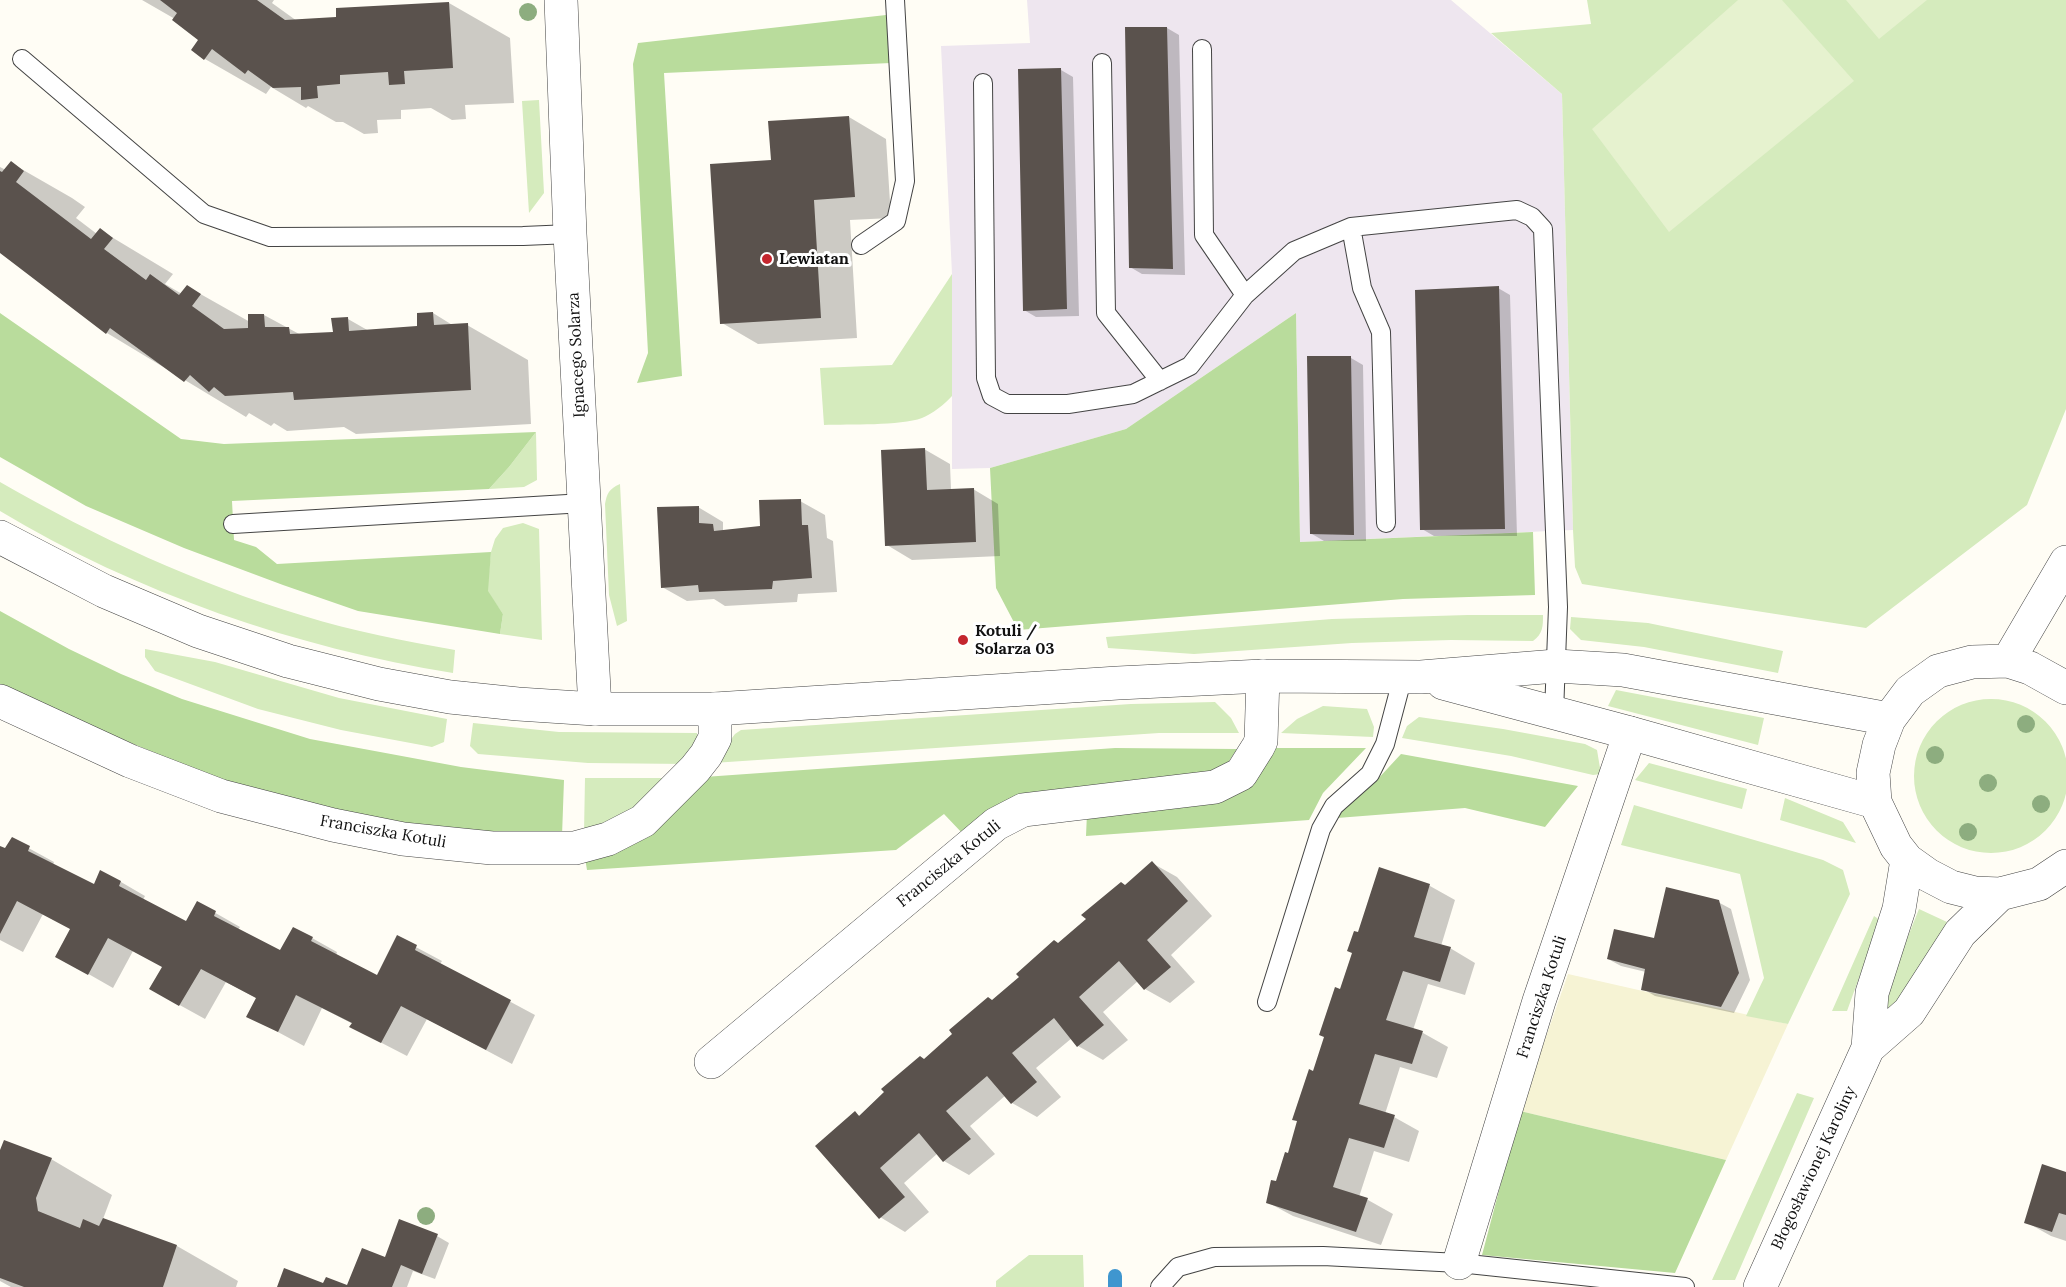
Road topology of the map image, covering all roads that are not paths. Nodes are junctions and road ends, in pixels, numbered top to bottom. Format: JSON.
{"nodes":[{"id":1,"x":561,"y":0,"type":"edge"},
{"id":2,"x":895,"y":0,"type":"edge"},
{"id":3,"x":1202,"y":49,"type":"dead end"},
{"id":4,"x":22,"y":59,"type":"dead end"},
{"id":5,"x":1102,"y":63,"type":"dead end"},
{"id":6,"x":983,"y":83,"type":"dead end"},
{"id":7,"x":1351,"y":227,"type":"junction"},
{"id":8,"x":570,"y":234,"type":"junction"},
{"id":9,"x":861,"y":245,"type":"dead end"},
{"id":10,"x":1245,"y":295,"type":"junction"},
{"id":11,"x":1160,"y":381,"type":"junction"},
{"id":12,"x":584,"y":503,"type":"junction"},
{"id":13,"x":1386,"y":523,"type":"dead end"},
{"id":14,"x":233,"y":524,"type":"dead end"},
{"id":15,"x":0,"y":537,"type":"edge"},
{"id":16,"x":2066,"y":562,"type":"edge"},
{"id":17,"x":2008,"y":662,"type":"junction"},
{"id":18,"x":1556,"y":666,"type":"junction"},
{"id":19,"x":1263,"y":676,"type":"junction"},
{"id":20,"x":1412,"y":677,"type":"junction"},
{"id":21,"x":2066,"y":688,"type":"edge"},
{"id":22,"x":0,"y":701,"type":"edge"},
{"id":23,"x":595,"y":709,"type":"junction"},
{"id":24,"x":715,"y":709,"type":"junction"},
{"id":25,"x":1554,"y":713,"type":"junction"},
{"id":26,"x":1890,"y":719,"type":"junction"},
{"id":27,"x":1630,"y":733,"type":"junction"},
{"id":28,"x":1875,"y":802,"type":"junction"},
{"id":29,"x":1907,"y":860,"type":"junction"},
{"id":30,"x":2066,"y":866,"type":"edge"},
{"id":31,"x":2000,"y":894,"type":"junction"},
{"id":32,"x":1268,"y":1002,"type":"dead end"},
{"id":33,"x":1868,"y":1048,"type":"junction"},
{"id":34,"x":711,"y":1062,"type":"dead end"},
{"id":35,"x":1459,"y":1263,"type":"junction"},
{"id":36,"x":1160,"y":1287,"type":"edge"},
{"id":37,"x":1685,"y":1287,"type":"edge"},
{"id":38,"x":1760,"y":1287,"type":"edge"}],
"edges":[{"from":1,"to":8,"type":"street","name":"Ignacego Solarza"},
{"from":2,"to":9,"type":"lane"},
{"from":3,"to":10,"type":"lane"},
{"from":4,"to":8,"type":"lane"},
{"from":5,"to":11,"type":"lane"},
{"from":6,"to":11,"type":"lane"},
{"from":7,"to":10,"type":"lane"},
{"from":7,"to":13,"type":"lane"},
{"from":7,"to":18,"type":"lane"},
{"from":8,"to":12,"type":"street","name":"Ignacego Solarza"},
{"from":10,"to":11,"type":"lane"},
{"from":12,"to":14,"type":"lane"},
{"from":12,"to":23,"type":"street","name":"Ignacego Solarza"},
{"from":15,"to":23,"type":"street"},
{"from":16,"to":17,"type":"street"},
{"from":17,"to":21,"type":"street"},
{"from":17,"to":26,"type":"street"},
{"from":18,"to":20,"type":"street"},
{"from":18,"to":25,"type":"lane"},
{"from":18,"to":26,"type":"street"},
{"from":19,"to":20,"type":"street"},
{"from":19,"to":24,"type":"street"},
{"from":19,"to":34,"type":"street","name":"Franciszka Kotuli"},
{"from":20,"to":25,"type":"street"},
{"from":20,"to":32,"type":"lane"},
{"from":22,"to":24,"type":"street","name":"Franciszka Kotuli"},
{"from":23,"to":24,"type":"street"},
{"from":25,"to":27,"type":"street"},
{"from":26,"to":28,"type":"street"},
{"from":27,"to":28,"type":"street"},
{"from":27,"to":35,"type":"street","name":"Franciszka Kotuli"},
{"from":28,"to":29,"type":"street"},
{"from":29,"to":31,"type":"street"},
{"from":29,"to":33,"type":"street","name":"Błogosławionej Karoliny"},
{"from":30,"to":31,"type":"street"},
{"from":31,"to":33,"type":"street","name":"Błogosławionej Karoliny"},
{"from":33,"to":38,"type":"street","name":"Błogosławionej Karoliny"},
{"from":35,"to":36,"type":"lane"},
{"from":35,"to":37,"type":"lane"}]}
